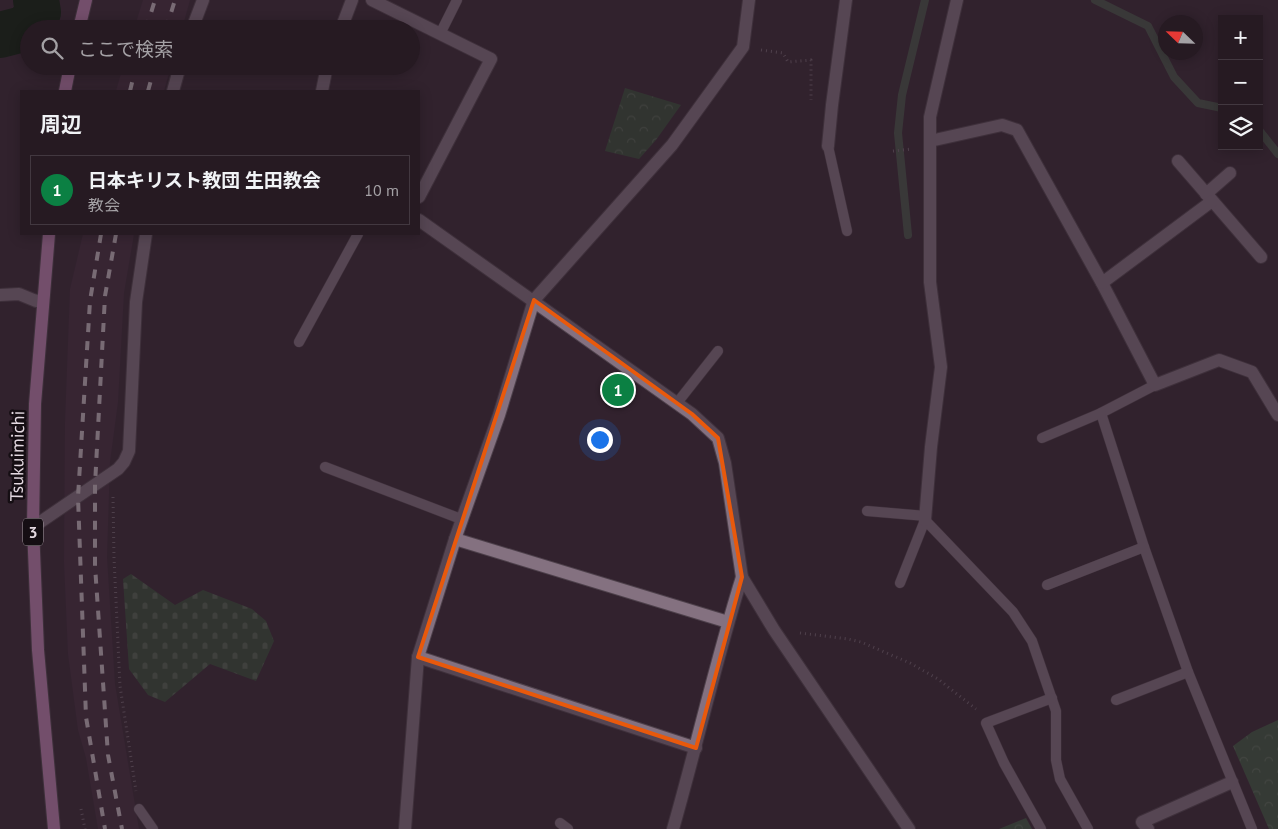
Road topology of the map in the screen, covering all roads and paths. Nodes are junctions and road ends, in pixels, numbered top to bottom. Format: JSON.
{"nodes":[{"id":1,"x":86,"y":0,"type":"edge"},
{"id":2,"x":203,"y":0,"type":"edge"},
{"id":3,"x":352,"y":0,"type":"edge"},
{"id":4,"x":372,"y":0,"type":"edge"},
{"id":5,"x":457,"y":0,"type":"edge"},
{"id":6,"x":748,"y":0,"type":"edge"},
{"id":7,"x":846,"y":0,"type":"edge"},
{"id":8,"x":957,"y":0,"type":"edge"},
{"id":9,"x":80,"y":20,"type":"edge"},
{"id":10,"x":195,"y":20,"type":"edge"},
{"id":11,"x":344,"y":20,"type":"edge"},
{"id":12,"x":412,"y":20,"type":"edge"},
{"id":13,"x":420,"y":24,"type":"edge"},
{"id":14,"x":440,"y":34,"type":"junction"},
{"id":15,"x":743,"y":47,"type":"junction"},
{"id":16,"x":68,"y":75,"type":"edge"},
{"id":17,"x":177,"y":75,"type":"edge"},
{"id":18,"x":325,"y":75,"type":"edge"},
{"id":19,"x":65,"y":90,"type":"edge"},
{"id":20,"x":173,"y":90,"type":"edge"},
{"id":21,"x":322,"y":90,"type":"edge"},
{"id":22,"x":832,"y":104,"type":"junction"},
{"id":23,"x":930,"y":141,"type":"junction"},
{"id":24,"x":828,"y":146,"type":"joint"},
{"id":25,"x":1178,"y":161,"type":"dead end"},
{"id":26,"x":1230,"y":174,"type":"dead end"},
{"id":27,"x":420,"y":195,"type":"edge"},
{"id":28,"x":1209,"y":197,"type":"junction"},
{"id":29,"x":420,"y":221,"type":"edge"},
{"id":30,"x":847,"y":231,"type":"dead end"},
{"id":31,"x":48,"y":235,"type":"edge"},
{"id":32,"x":146,"y":235,"type":"edge"},
{"id":33,"x":357,"y":235,"type":"edge"},
{"id":34,"x":1261,"y":257,"type":"dead end"},
{"id":35,"x":1102,"y":283,"type":"junction"},
{"id":36,"x":0,"y":295,"type":"edge"},
{"id":37,"x":42,"y":300,"type":"junction"},
{"id":38,"x":534,"y":300,"type":"junction"},
{"id":39,"x":299,"y":342,"type":"dead end"},
{"id":40,"x":718,"y":351,"type":"dead end"},
{"id":41,"x":1155,"y":385,"type":"junction"},
{"id":42,"x":677,"y":403,"type":"junction"},
{"id":43,"x":1102,"y":413,"type":"junction"},
{"id":44,"x":1278,"y":416,"type":"edge"},
{"id":45,"x":1042,"y":438,"type":"dead end"},
{"id":46,"x":325,"y":467,"type":"dead end"},
{"id":47,"x":113,"y":501,"type":"dead end"},
{"id":48,"x":867,"y":511,"type":"dead end"},
{"id":49,"x":926,"y":518,"type":"junction"},
{"id":50,"x":462,"y":519,"type":"junction"},
{"id":51,"x":33,"y":527,"type":"junction"},
{"id":52,"x":455,"y":539,"type":"junction"},
{"id":53,"x":1144,"y":547,"type":"junction"},
{"id":54,"x":742,"y":577,"type":"junction"},
{"id":55,"x":900,"y":583,"type":"dead end"},
{"id":56,"x":1047,"y":585,"type":"dead end"},
{"id":57,"x":728,"y":622,"type":"junction"},
{"id":58,"x":774,"y":630,"type":"junction"},
{"id":59,"x":418,"y":657,"type":"junction"},
{"id":60,"x":1188,"y":672,"type":"junction"},
{"id":61,"x":1052,"y":698,"type":"junction"},
{"id":62,"x":1116,"y":700,"type":"dead end"},
{"id":63,"x":986,"y":723,"type":"junction"},
{"id":64,"x":696,"y":748,"type":"junction"},
{"id":65,"x":1232,"y":782,"type":"junction"},
{"id":66,"x":81,"y":808,"type":"dead end"},
{"id":67,"x":139,"y":809,"type":"joint"},
{"id":68,"x":54,"y":829,"type":"edge"},
{"id":69,"x":85,"y":829,"type":"edge"},
{"id":70,"x":153,"y":829,"type":"edge"},
{"id":71,"x":405,"y":829,"type":"edge"},
{"id":72,"x":673,"y":829,"type":"edge"},
{"id":73,"x":909,"y":829,"type":"edge"},
{"id":74,"x":1040,"y":829,"type":"edge"},
{"id":75,"x":1088,"y":829,"type":"edge"},
{"id":76,"x":1148,"y":829,"type":"edge"},
{"id":77,"x":1252,"y":829,"type":"edge"}],
"edges":[{"from":1,"to":9,"type":"main road"},
{"from":2,"to":10,"type":"street"},
{"from":3,"to":11,"type":"street"},
{"from":4,"to":12,"type":"street"},
{"from":5,"to":14,"type":"lane"},
{"from":6,"to":15,"type":"street"},
{"from":7,"to":22,"type":"street"},
{"from":8,"to":23,"type":"street"},
{"from":13,"to":14,"type":"street"},
{"from":14,"to":27,"type":"street"},
{"from":15,"to":22,"type":"path"},
{"from":15,"to":38,"type":"street"},
{"from":16,"to":19,"type":"main road"},
{"from":17,"to":20,"type":"street"},
{"from":18,"to":21,"type":"street"},
{"from":22,"to":24,"type":"street"},
{"from":23,"to":35,"type":"street"},
{"from":23,"to":49,"type":"street"},
{"from":24,"to":30,"type":"lane"},
{"from":25,"to":28,"type":"street"},
{"from":26,"to":28,"type":"street"},
{"from":28,"to":34,"type":"street"},
{"from":28,"to":35,"type":"street"},
{"from":29,"to":38,"type":"street"},
{"from":31,"to":37,"type":"main road","name":"Tsukuimichi","number":"3"},
{"from":32,"to":51,"type":"street"},
{"from":33,"to":39,"type":"lane"},
{"from":35,"to":41,"type":"street"},
{"from":36,"to":37,"type":"street"},
{"from":37,"to":51,"type":"main road","name":"Tsukuimichi","number":"3"},
{"from":38,"to":42,"type":"street"},
{"from":38,"to":50,"type":"street"},
{"from":40,"to":42,"type":"lane"},
{"from":41,"to":43,"type":"lane"},
{"from":41,"to":44,"type":"street"},
{"from":42,"to":54,"type":"street"},
{"from":43,"to":45,"type":"lane"},
{"from":43,"to":53,"type":"lane"},
{"from":46,"to":50,"type":"lane"},
{"from":47,"to":67,"type":"path"},
{"from":48,"to":49,"type":"lane"},
{"from":49,"to":55,"type":"lane"},
{"from":49,"to":61,"type":"lane"},
{"from":50,"to":52,"type":"street"},
{"from":51,"to":68,"type":"main road","name":"Tsukuimichi","number":"3"},
{"from":52,"to":57,"type":"street"},
{"from":52,"to":59,"type":"street"},
{"from":53,"to":56,"type":"lane"},
{"from":53,"to":60,"type":"lane"},
{"from":54,"to":57,"type":"street"},
{"from":54,"to":58,"type":"street"},
{"from":57,"to":64,"type":"street"},
{"from":58,"to":63,"type":"path"},
{"from":58,"to":73,"type":"street"},
{"from":59,"to":64,"type":"street"},
{"from":59,"to":71,"type":"street"},
{"from":60,"to":62,"type":"lane"},
{"from":60,"to":65,"type":"lane"},
{"from":61,"to":63,"type":"lane"},
{"from":61,"to":75,"type":"lane"},
{"from":63,"to":74,"type":"lane"},
{"from":64,"to":72,"type":"street"},
{"from":65,"to":76,"type":"street"},
{"from":65,"to":77,"type":"lane"},
{"from":66,"to":69,"type":"path"},
{"from":67,"to":70,"type":"lane"}]}
